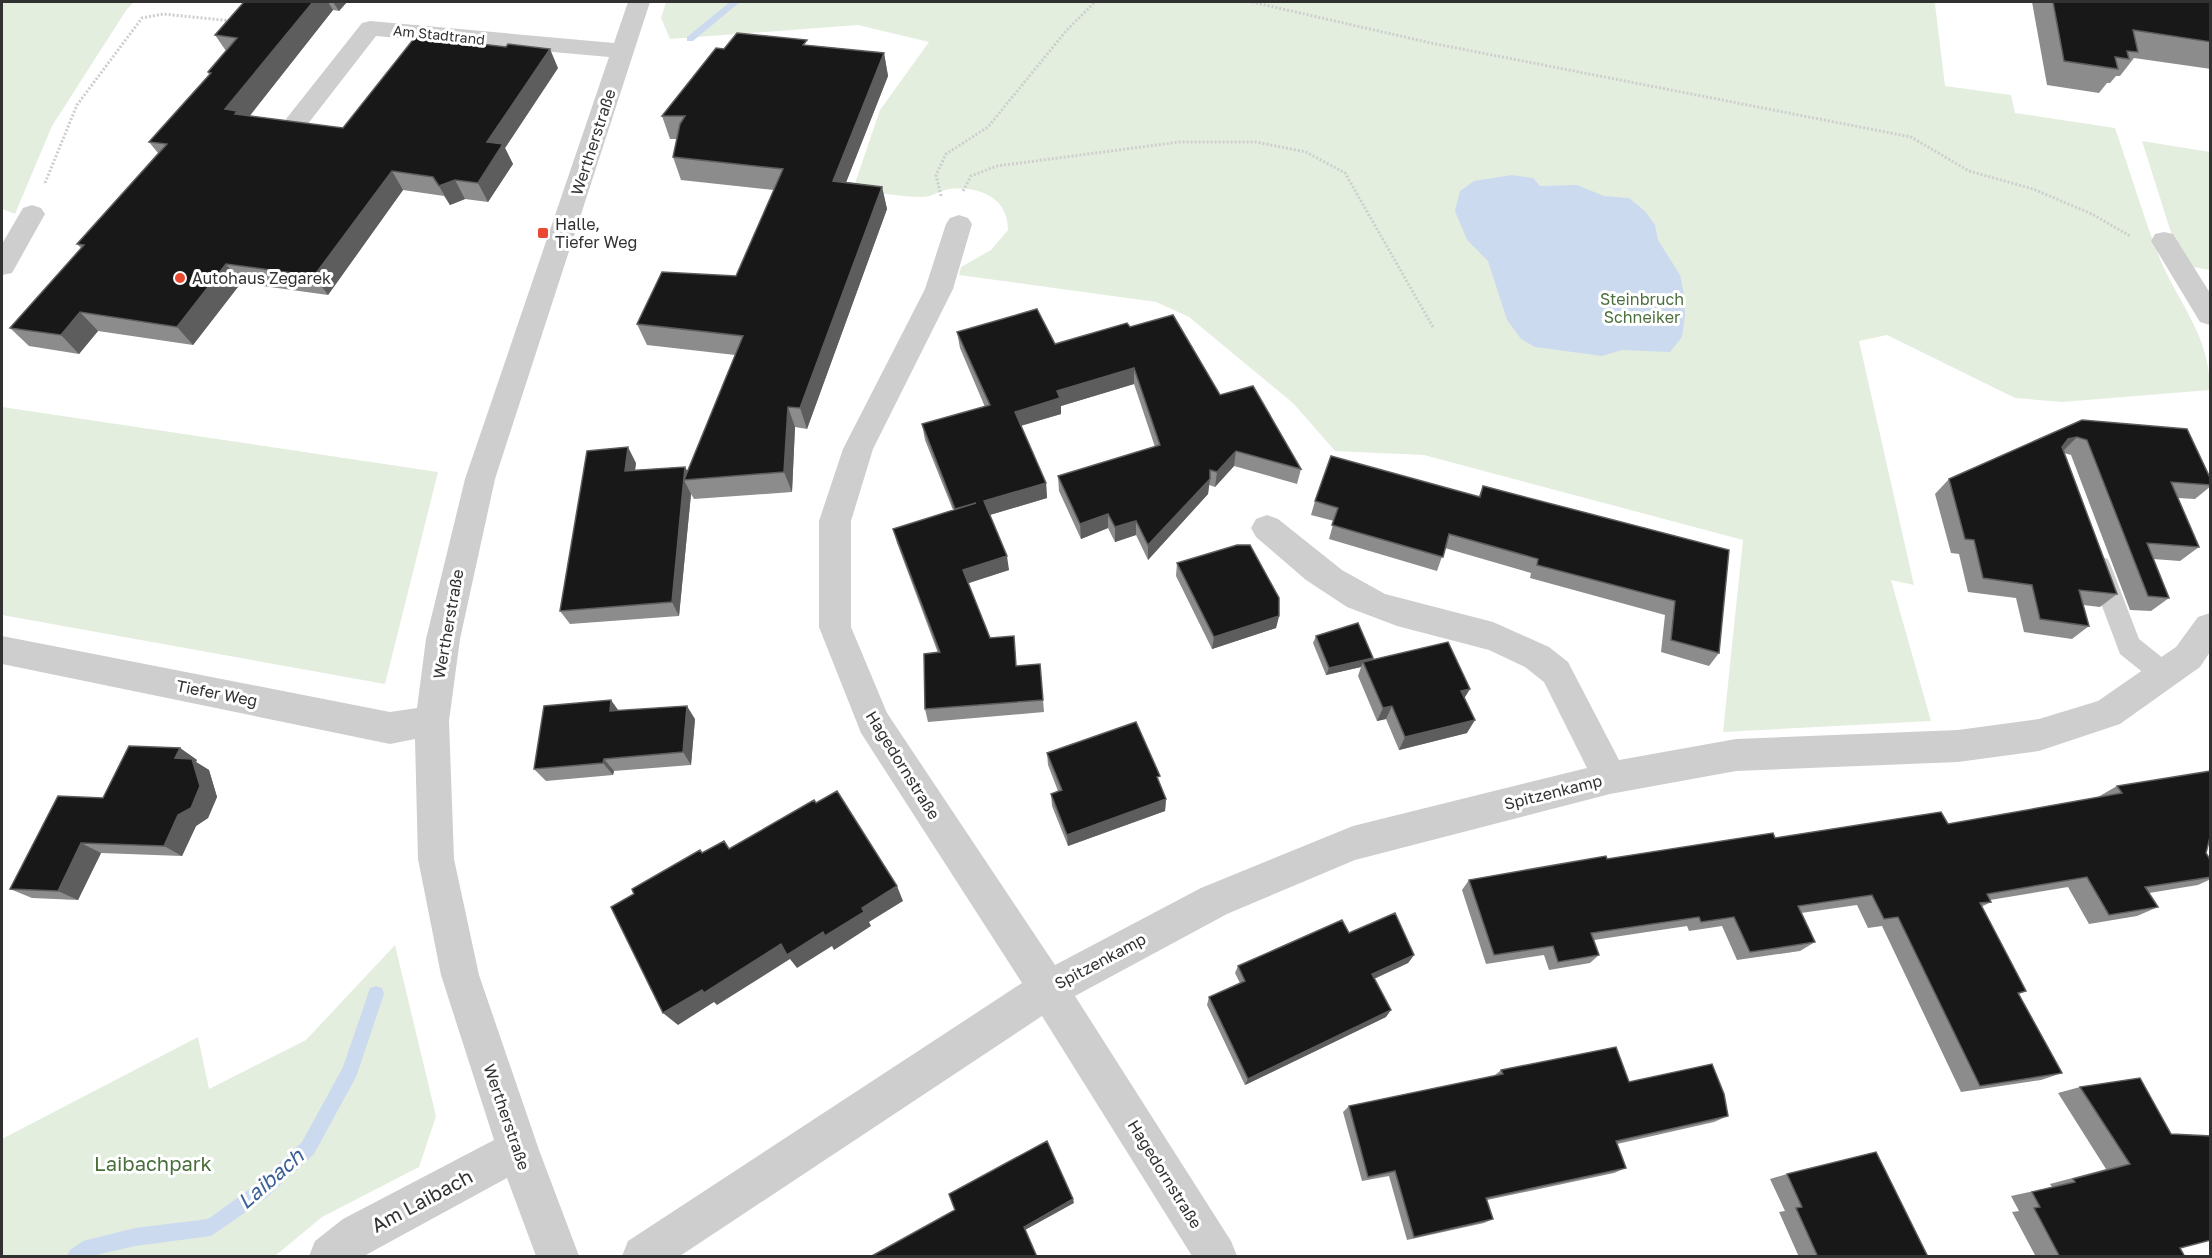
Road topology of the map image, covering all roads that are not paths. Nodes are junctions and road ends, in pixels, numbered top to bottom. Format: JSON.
{"nodes":[{"id":1,"x":639,"y":2,"type":"edge"},
{"id":2,"x":623,"y":50,"type":"junction"},
{"id":3,"x":298,"y":119,"type":"dead end"},
{"id":4,"x":32,"y":214,"type":"road end"},
{"id":5,"x":959,"y":224,"type":"road end"},
{"id":6,"x":2169,"y":248,"type":"road end"},
{"id":7,"x":2,"y":266,"type":"edge"},
{"id":8,"x":2211,"y":315,"type":"edge"},
{"id":9,"x":1267,"y":528,"type":"dead end"},
{"id":10,"x":2089,"y":539,"type":"edge"},
{"id":11,"x":2211,"y":627,"type":"edge"},
{"id":12,"x":2,"y":650,"type":"edge"},
{"id":13,"x":2188,"y":668,"type":"edge"},
{"id":14,"x":432,"y":721,"type":"junction"},
{"id":15,"x":1610,"y":778,"type":"junction"},
{"id":16,"x":1048,"y":989,"type":"junction"},
{"id":17,"x":518,"y":1149,"type":"junction"},
{"id":18,"x":330,"y":1257,"type":"edge"},
{"id":19,"x":557,"y":1257,"type":"edge"},
{"id":20,"x":643,"y":1257,"type":"edge"},
{"id":21,"x":1216,"y":1257,"type":"edge"}],
"edges":[{"from":1,"to":2,"type":"street","name":"Wertherstraße"},
{"from":2,"to":3,"type":"street","name":"Am Stadtrand"},
{"from":2,"to":14,"type":"street","name":"Wertherstraße"},
{"from":4,"to":7,"type":"street"},
{"from":5,"to":16,"type":"street","name":"Hagedornstraße"},
{"from":6,"to":8,"type":"street"},
{"from":9,"to":15,"type":"street","name":"Spitzenkamp"},
{"from":10,"to":13,"type":"lane"},
{"from":11,"to":13,"type":"street","name":"Spitzenkamp"},
{"from":12,"to":14,"type":"street","name":"Tiefer Weg"},
{"from":13,"to":15,"type":"street","name":"Spitzenkamp"},
{"from":14,"to":17,"type":"street","name":"Wertherstraße"},
{"from":15,"to":16,"type":"street","name":"Spitzenkamp"},
{"from":16,"to":20,"type":"street","name":"Spitzenkamp"},
{"from":16,"to":21,"type":"street","name":"Hagedornstraße"},
{"from":17,"to":18,"type":"street","name":"Am Laibach"},
{"from":17,"to":19,"type":"street","name":"Wertherstraße"}]}
